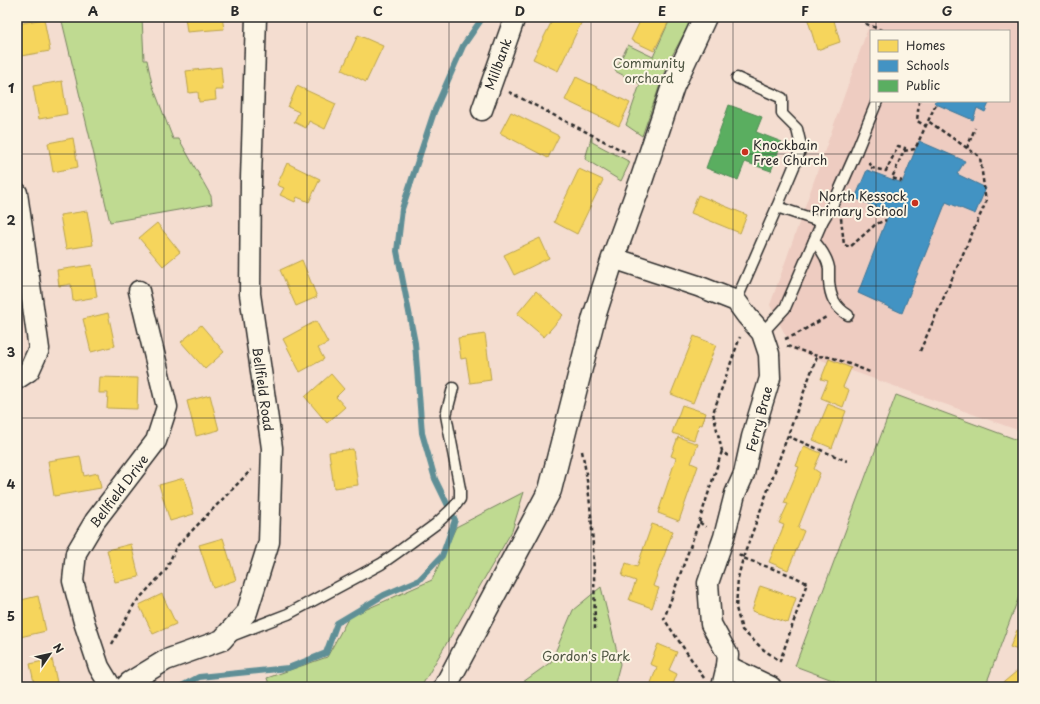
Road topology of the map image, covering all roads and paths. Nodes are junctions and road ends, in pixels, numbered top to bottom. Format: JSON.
{"nodes":[{"id":1,"x":256,"y":17,"type":"edge"},
{"id":2,"x":515,"y":17,"type":"edge"},
{"id":3,"x":705,"y":17,"type":"edge"},
{"id":4,"x":869,"y":17,"type":"edge"},
{"id":5,"x":881,"y":30,"type":"edge"},
{"id":6,"x":737,"y":78,"type":"dead end"},
{"id":7,"x":492,"y":83,"type":"junction"},
{"id":8,"x":877,"y":102,"type":"edge"},
{"id":9,"x":919,"y":102,"type":"edge"},
{"id":10,"x":936,"y":104,"type":"dead end"},
{"id":11,"x":482,"y":110,"type":"dead end"},
{"id":12,"x":928,"y":121,"type":"junction"},
{"id":13,"x":926,"y":126,"type":"junction"},
{"id":14,"x":975,"y":128,"type":"dead end"},
{"id":15,"x":967,"y":148,"type":"junction"},
{"id":16,"x":904,"y":151,"type":"junction"},
{"id":17,"x":856,"y":155,"type":"junction"},
{"id":18,"x":647,"y":164,"type":"junction"},
{"id":19,"x":902,"y":181,"type":"dead end"},
{"id":20,"x":17,"y":193,"type":"edge"},
{"id":21,"x":833,"y":204,"type":"junction"},
{"id":22,"x":777,"y":208,"type":"junction"},
{"id":23,"x":886,"y":220,"type":"dead end"},
{"id":24,"x":822,"y":222,"type":"junction"},
{"id":25,"x":814,"y":241,"type":"junction"},
{"id":26,"x":613,"y":258,"type":"junction"},
{"id":27,"x":139,"y":291,"type":"dead end"},
{"id":28,"x":741,"y":308,"type":"junction"},
{"id":29,"x":839,"y":310,"type":"junction"},
{"id":30,"x":848,"y":315,"type":"dead end"},
{"id":31,"x":762,"y":332,"type":"junction"},
{"id":32,"x":920,"y":351,"type":"dead end"},
{"id":33,"x":817,"y":356,"type":"junction"},
{"id":34,"x":870,"y":372,"type":"dead end"},
{"id":35,"x":17,"y":379,"type":"edge"},
{"id":36,"x":452,"y":388,"type":"dead end"},
{"id":37,"x":566,"y":430,"type":"junction"},
{"id":38,"x":787,"y":436,"type":"junction"},
{"id":39,"x":272,"y":448,"type":"junction"},
{"id":40,"x":722,"y":451,"type":"junction"},
{"id":41,"x":846,"y":460,"type":"dead end"},
{"id":42,"x":744,"y":474,"type":"junction"},
{"id":43,"x":699,"y":522,"type":"dead end"},
{"id":44,"x":743,"y":558,"type":"junction"},
{"id":45,"x":596,"y":629,"type":"dead end"},
{"id":46,"x":222,"y":640,"type":"junction"},
{"id":47,"x":727,"y":666,"type":"junction"},
{"id":48,"x":99,"y":667,"type":"junction"},
{"id":49,"x":111,"y":687,"type":"edge"},
{"id":50,"x":125,"y":687,"type":"edge"},
{"id":51,"x":445,"y":687,"type":"edge"},
{"id":52,"x":722,"y":687,"type":"edge"},
{"id":53,"x":771,"y":687,"type":"edge"}],
"edges":[{"from":1,"to":39,"type":"street","name":"Bellfield Road"},
{"from":2,"to":7,"type":"street","name":"Millbank"},
{"from":3,"to":18,"type":"street"},
{"from":4,"to":5,"type":"path"},
{"from":6,"to":22,"type":"lane"},
{"from":7,"to":11,"type":"street","name":"Millbank"},
{"from":7,"to":18,"type":"path"},
{"from":8,"to":17,"type":"lane"},
{"from":9,"to":13,"type":"path"},
{"from":10,"to":12,"type":"path"},
{"from":12,"to":13,"type":"path"},
{"from":12,"to":15,"type":"path"},
{"from":13,"to":16,"type":"path"},
{"from":14,"to":15,"type":"path"},
{"from":15,"to":32,"type":"path"},
{"from":16,"to":17,"type":"path"},
{"from":16,"to":19,"type":"path"},
{"from":17,"to":21,"type":"lane"},
{"from":18,"to":26,"type":"street"},
{"from":20,"to":35,"type":"street"},
{"from":21,"to":23,"type":"path"},
{"from":21,"to":24,"type":"lane"},
{"from":22,"to":24,"type":"lane"},
{"from":22,"to":28,"type":"lane"},
{"from":24,"to":25,"type":"lane"},
{"from":25,"to":29,"type":"lane"},
{"from":25,"to":31,"type":"lane"},
{"from":26,"to":28,"type":"street","name":"Ferry Brae"},
{"from":26,"to":37,"type":"street"},
{"from":27,"to":48,"type":"street","name":"Bellfield Drive"},
{"from":28,"to":31,"type":"street","name":"Ferry Brae"},
{"from":28,"to":40,"type":"path"},
{"from":29,"to":30,"type":"lane"},
{"from":29,"to":33,"type":"path"},
{"from":31,"to":42,"type":"street","name":"Ferry Brae"},
{"from":33,"to":34,"type":"path"},
{"from":33,"to":38,"type":"path"},
{"from":36,"to":46,"type":"lane"},
{"from":37,"to":45,"type":"path"},
{"from":37,"to":51,"type":"street"},
{"from":38,"to":41,"type":"path"},
{"from":38,"to":44,"type":"path"},
{"from":39,"to":46,"type":"street","name":"Bellfield Road"},
{"from":39,"to":48,"type":"path"},
{"from":40,"to":42,"type":"path"},
{"from":40,"to":43,"type":"path"},
{"from":42,"to":47,"type":"street","name":"Ferry Brae"},
{"from":44,"to":44,"type":"path"},
{"from":46,"to":50,"type":"street","name":"Bellfield Road"},
{"from":47,"to":52,"type":"street","name":"Ferry Brae"},
{"from":47,"to":53,"type":"street"},
{"from":48,"to":49,"type":"street","name":"Bellfield Drive"}]}
